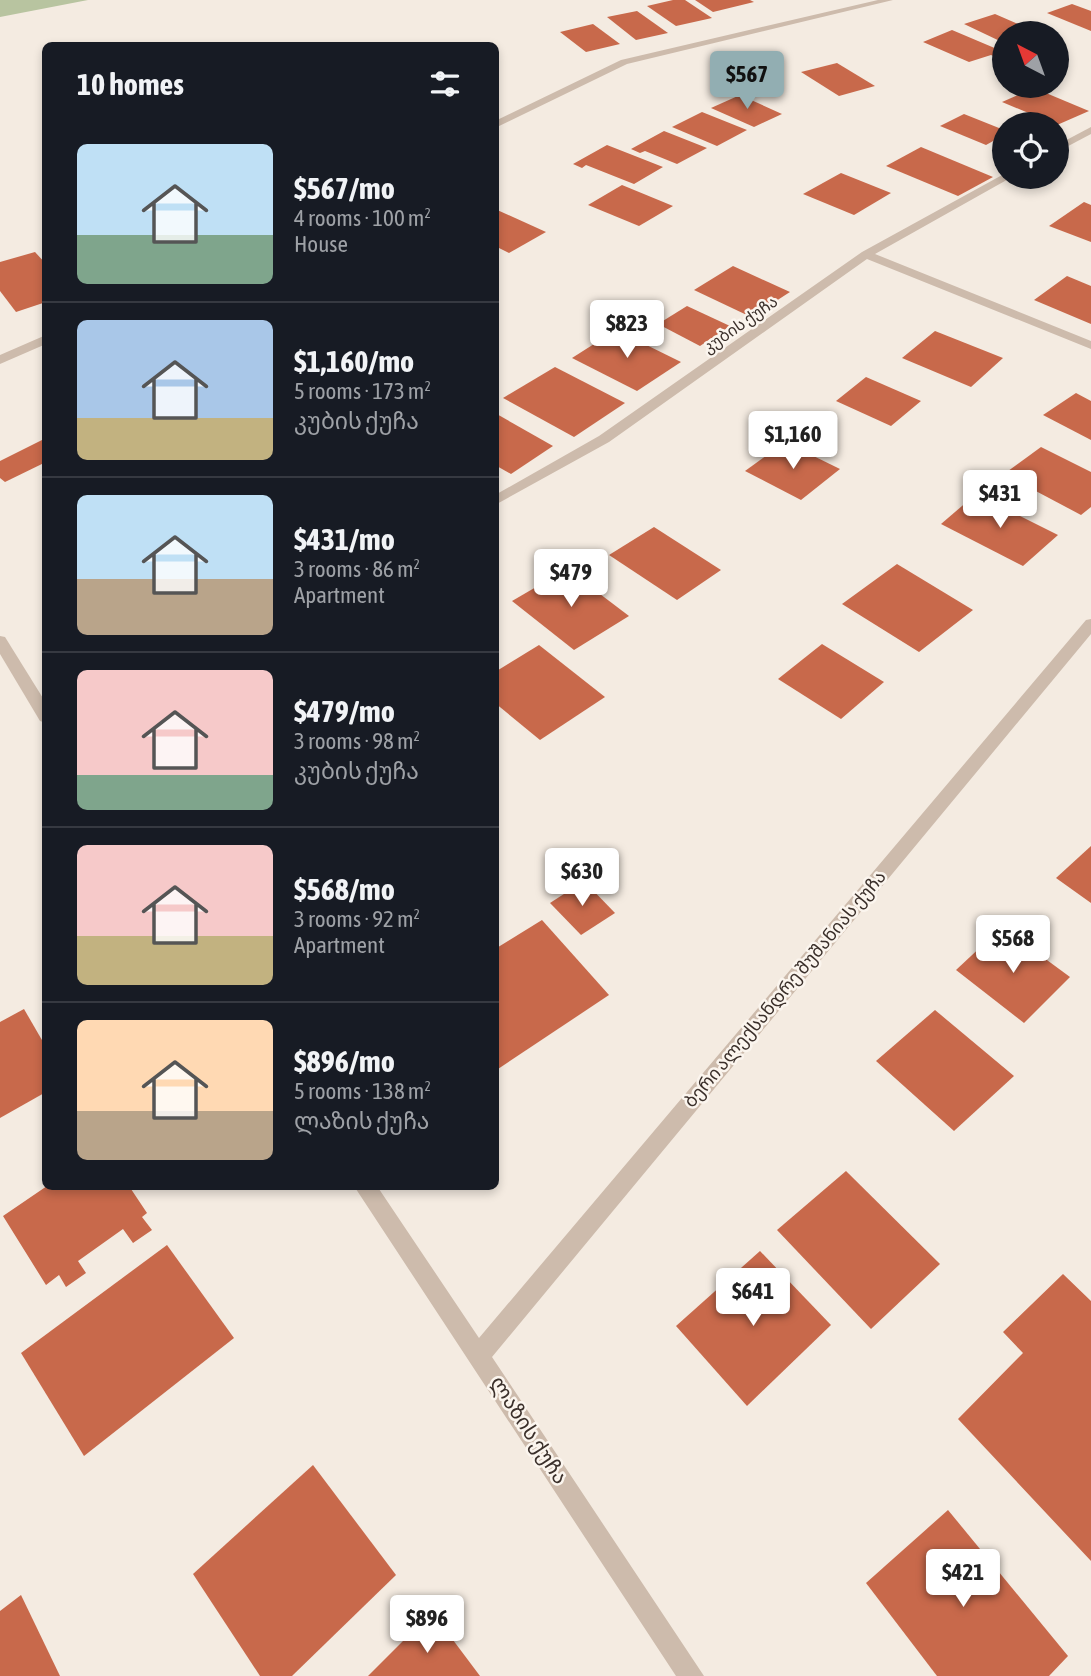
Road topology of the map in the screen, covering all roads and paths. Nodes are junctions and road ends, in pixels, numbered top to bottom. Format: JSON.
{"nodes":[{"id":1,"x":890,"y":0,"type":"edge"},
{"id":2,"x":499,"y":123,"type":"edge"},
{"id":3,"x":1091,"y":130,"type":"edge"},
{"id":4,"x":1069,"y":142,"type":"edge"},
{"id":5,"x":992,"y":185,"type":"edge"},
{"id":6,"x":866,"y":254,"type":"junction"},
{"id":7,"x":42,"y":341,"type":"edge"},
{"id":8,"x":1091,"y":345,"type":"edge"},
{"id":9,"x":0,"y":360,"type":"edge"},
{"id":10,"x":499,"y":499,"type":"edge"},
{"id":11,"x":1091,"y":624,"type":"edge"},
{"id":12,"x":0,"y":641,"type":"edge"},
{"id":13,"x":42,"y":710,"type":"edge"},
{"id":14,"x":367,"y":1190,"type":"edge"},
{"id":15,"x":479,"y":1354,"type":"junction"},
{"id":16,"x":691,"y":1676,"type":"edge"}],
"edges":[{"from":1,"to":2,"type":"street"},
{"from":3,"to":4,"type":"street"},
{"from":5,"to":6,"type":"street","name":"კუბის ქუჩა"},
{"from":6,"to":8,"type":"street"},
{"from":6,"to":10,"type":"street","name":"კუბის ქუჩა"},
{"from":7,"to":9,"type":"street"},
{"from":11,"to":15,"type":"street","name":"ბერი ალექსანდრე შუშანიას ქუჩა"},
{"from":12,"to":13,"type":"street"},
{"from":14,"to":15,"type":"street","name":"ლაზის ქუჩა"},
{"from":15,"to":16,"type":"street","name":"ლაზის ქუჩა"}]}
